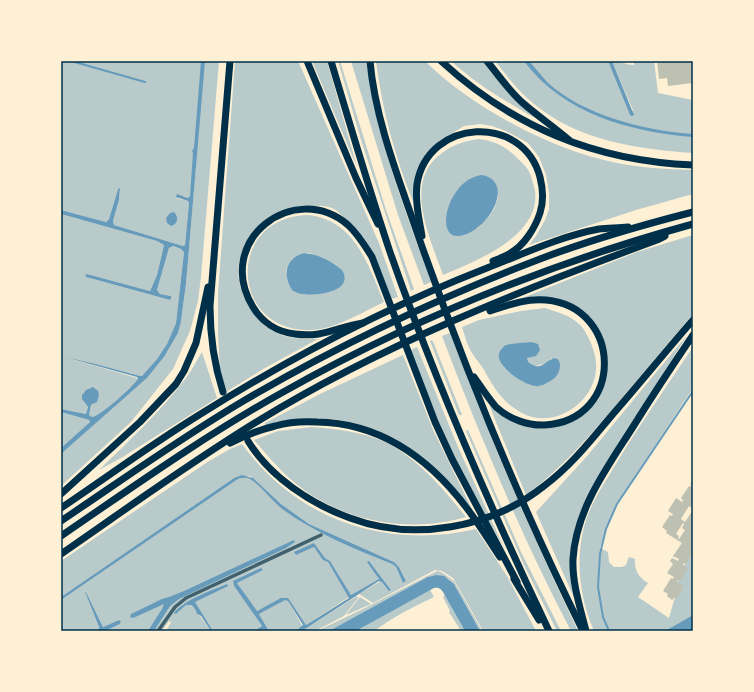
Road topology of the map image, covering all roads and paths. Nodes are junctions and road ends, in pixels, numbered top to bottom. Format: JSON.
{"nodes":[{"id":1,"x":230,"y":61,"type":"edge"},
{"id":2,"x":306,"y":61,"type":"edge"},
{"id":3,"x":331,"y":61,"type":"edge"},
{"id":4,"x":370,"y":61,"type":"edge"},
{"id":5,"x":441,"y":61,"type":"edge"},
{"id":6,"x":487,"y":61,"type":"edge"},
{"id":7,"x":573,"y":143,"type":"junction"},
{"id":8,"x":693,"y":165,"type":"edge"},
{"id":9,"x":693,"y":212,"type":"edge"},
{"id":10,"x":693,"y":224,"type":"edge"},
{"id":11,"x":641,"y":226,"type":"junction"},
{"id":12,"x":677,"y":228,"type":"junction"},
{"id":13,"x":390,"y":251,"type":"junction"},
{"id":14,"x":425,"y":254,"type":"junction"},
{"id":15,"x":212,"y":269,"type":"junction"},
{"id":16,"x":468,"y":275,"type":"junction"},
{"id":17,"x":468,"y":315,"type":"junction"},
{"id":18,"x":693,"y":320,"type":"edge"},
{"id":19,"x":363,"y":323,"type":"junction"},
{"id":20,"x":693,"y":335,"type":"edge"},
{"id":21,"x":467,"y":368,"type":"junction"},
{"id":22,"x":223,"y":392,"type":"dead end"},
{"id":23,"x":248,"y":441,"type":"dead end"},
{"id":24,"x":209,"y":453,"type":"junction"},
{"id":25,"x":61,"y":494,"type":"edge"},
{"id":26,"x":61,"y":508,"type":"edge"},
{"id":27,"x":61,"y":521,"type":"edge"},
{"id":28,"x":321,"y":535,"type":"dead end"},
{"id":29,"x":61,"y":536,"type":"edge"},
{"id":30,"x":61,"y":554,"type":"edge"},
{"id":31,"x":517,"y":582,"type":"junction"},
{"id":32,"x":158,"y":631,"type":"edge"},
{"id":33,"x":546,"y":631,"type":"edge"},
{"id":34,"x":549,"y":631,"type":"edge"},
{"id":35,"x":583,"y":631,"type":"edge"},
{"id":36,"x":586,"y":631,"type":"edge"}],
"edges":[{"from":1,"to":15,"type":"highway"},
{"from":2,"to":13,"type":"highway"},
{"from":3,"to":13,"type":"highway"},
{"from":4,"to":14,"type":"highway"},
{"from":5,"to":7,"type":"highway"},
{"from":6,"to":7,"type":"highway"},
{"from":7,"to":8,"type":"highway"},
{"from":9,"to":11,"type":"highway"},
{"from":10,"to":12,"type":"highway"},
{"from":11,"to":16,"type":"highway"},
{"from":11,"to":27,"type":"highway"},
{"from":12,"to":17,"type":"highway"},
{"from":12,"to":29,"type":"highway"},
{"from":13,"to":34,"type":"highway"},
{"from":14,"to":16,"type":"highway"},
{"from":14,"to":21,"type":"highway"},
{"from":15,"to":22,"type":"highway"},
{"from":15,"to":25,"type":"highway"},
{"from":16,"to":19,"type":"highway"},
{"from":17,"to":21,"type":"highway"},
{"from":17,"to":24,"type":"highway"},
{"from":18,"to":23,"type":"highway"},
{"from":19,"to":26,"type":"highway"},
{"from":19,"to":31,"type":"highway"},
{"from":20,"to":36,"type":"highway"},
{"from":21,"to":35,"type":"highway"},
{"from":24,"to":30,"type":"highway"},
{"from":24,"to":31,"type":"highway"},
{"from":28,"to":32,"type":"street"},
{"from":31,"to":33,"type":"highway"}]}
